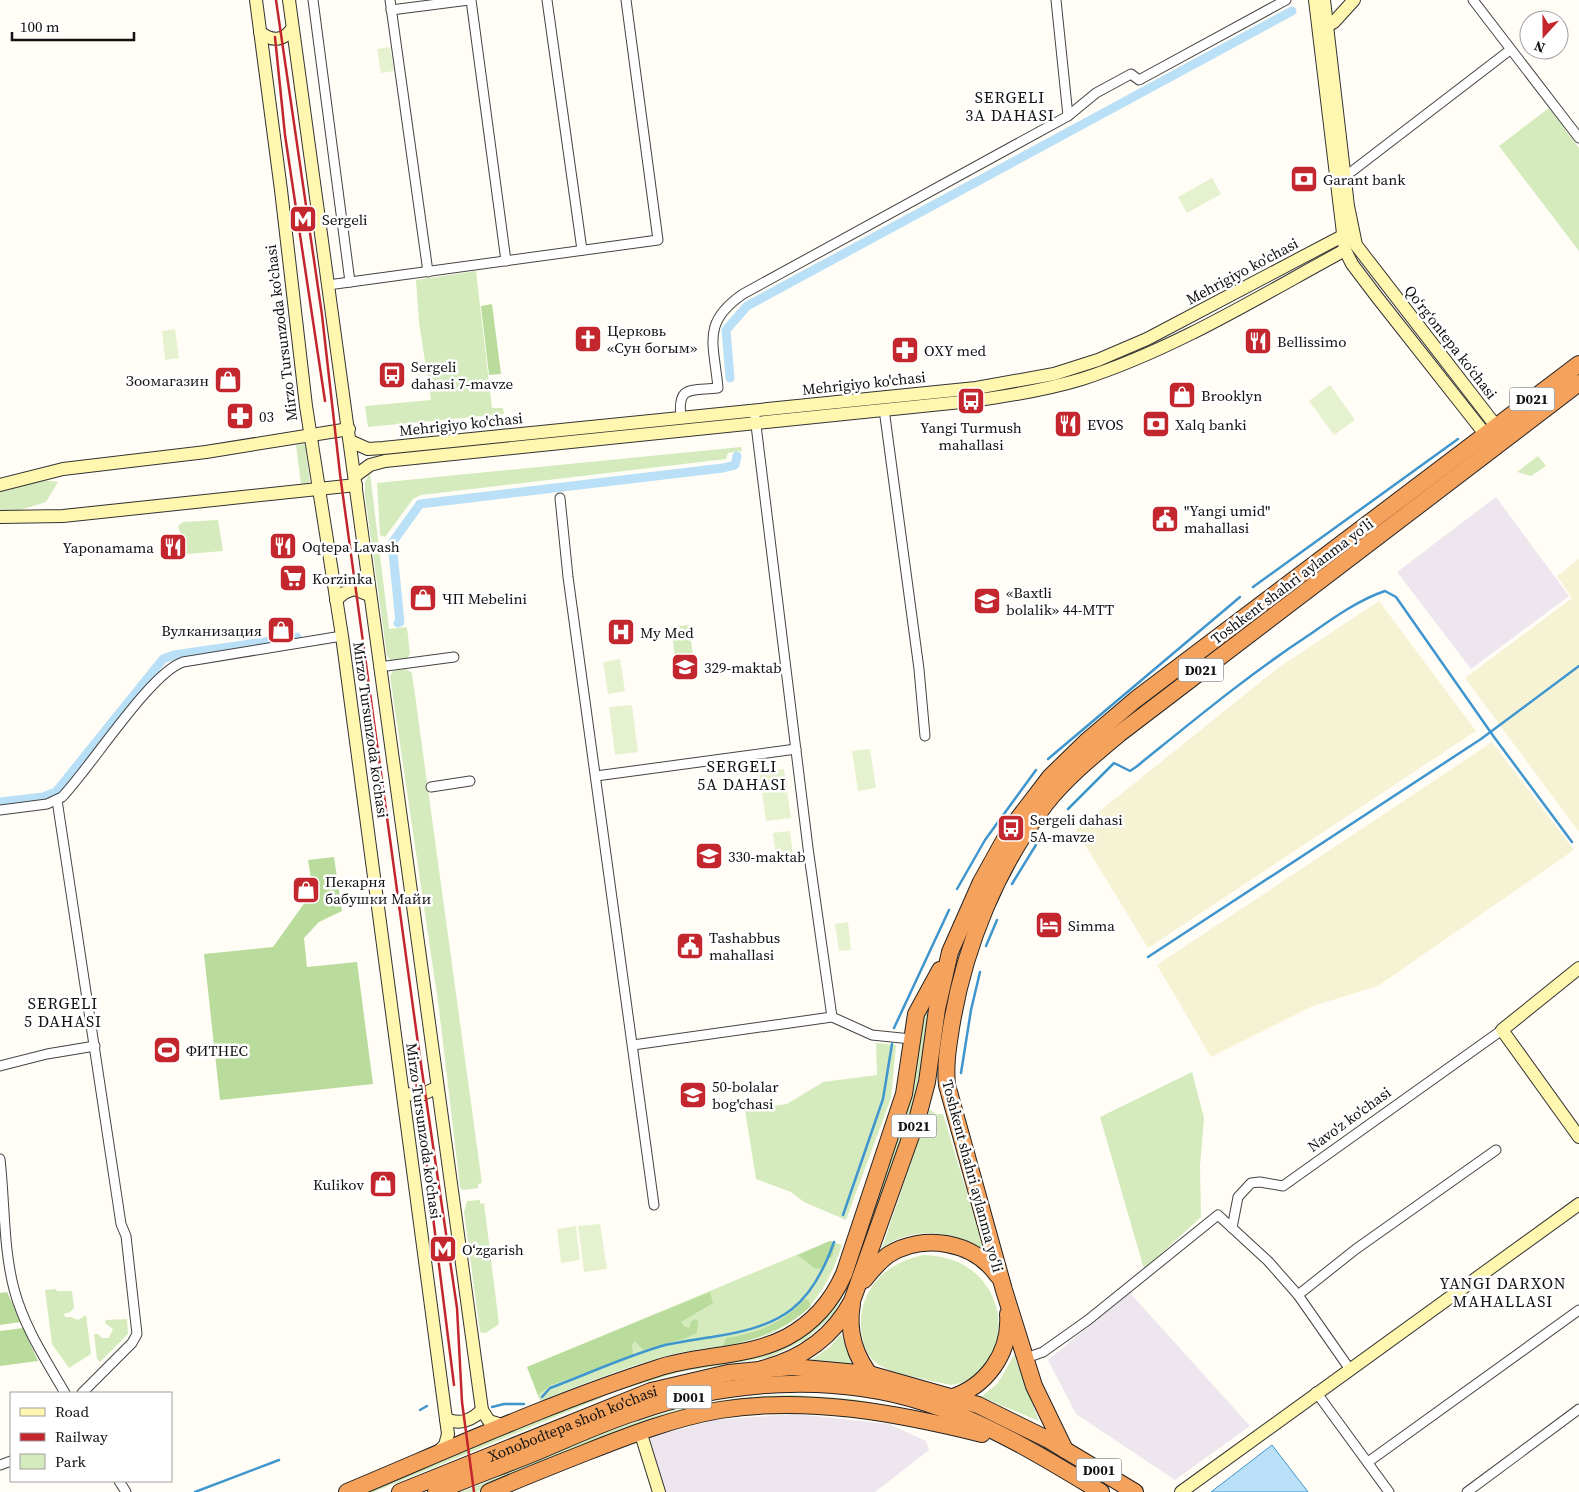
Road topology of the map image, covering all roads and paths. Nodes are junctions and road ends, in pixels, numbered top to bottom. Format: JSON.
{"nodes":[{"id":1,"x":256,"y":0,"type":"edge"},
{"id":2,"x":289,"y":0,"type":"edge"},
{"id":3,"x":313,"y":0,"type":"edge"},
{"id":4,"x":390,"y":0,"type":"edge"},
{"id":5,"x":470,"y":0,"type":"edge"},
{"id":6,"x":547,"y":0,"type":"edge"},
{"id":7,"x":626,"y":0,"type":"edge"},
{"id":8,"x":1056,"y":0,"type":"edge"},
{"id":9,"x":1286,"y":0,"type":"edge"},
{"id":10,"x":1315,"y":0,"type":"edge"},
{"id":11,"x":1324,"y":0,"type":"edge"},
{"id":12,"x":1354,"y":0,"type":"edge"},
{"id":13,"x":1473,"y":0,"type":"edge"},
{"id":14,"x":391,"y":10,"type":"junction"},
{"id":15,"x":1323,"y":28,"type":"junction"},
{"id":16,"x":292,"y":29,"type":"junction"},
{"id":17,"x":260,"y":32,"type":"junction"},
{"id":18,"x":1510,"y":50,"type":"junction"},
{"id":19,"x":1068,"y":116,"type":"junction"},
{"id":20,"x":1579,"y":138,"type":"edge"},
{"id":21,"x":1344,"y":174,"type":"junction"},
{"id":22,"x":1347,"y":234,"type":"junction"},
{"id":23,"x":582,"y":250,"type":"junction"},
{"id":24,"x":1345,"y":250,"type":"junction"},
{"id":25,"x":506,"y":261,"type":"junction"},
{"id":26,"x":428,"y":272,"type":"junction"},
{"id":27,"x":350,"y":282,"type":"junction"},
{"id":28,"x":328,"y":285,"type":"junction"},
{"id":29,"x":1579,"y":364,"type":"edge"},
{"id":30,"x":1579,"y":383,"type":"edge"},
{"id":31,"x":884,"y":409,"type":"junction"},
{"id":32,"x":755,"y":417,"type":"junction"},
{"id":33,"x":681,"y":418,"type":"junction"},
{"id":34,"x":1491,"y":430,"type":"junction"},
{"id":35,"x":310,"y":435,"type":"junction"},
{"id":36,"x":350,"y":435,"type":"junction"},
{"id":37,"x":1500,"y":443,"type":"junction"},
{"id":38,"x":355,"y":480,"type":"junction"},
{"id":39,"x":0,"y":485,"type":"edge"},
{"id":40,"x":318,"y":489,"type":"junction"},
{"id":41,"x":560,"y":498,"type":"dead end"},
{"id":42,"x":0,"y":517,"type":"edge"},
{"id":43,"x":369,"y":595,"type":"junction"},
{"id":44,"x":336,"y":600,"type":"junction"},
{"id":45,"x":1256,"y":608,"type":"junction"},
{"id":46,"x":1266,"y":622,"type":"junction"},
{"id":47,"x":342,"y":636,"type":"junction"},
{"id":48,"x":454,"y":657,"type":"dead end"},
{"id":49,"x":379,"y":667,"type":"junction"},
{"id":50,"x":1176,"y":668,"type":"junction"},
{"id":51,"x":1186,"y":682,"type":"junction"},
{"id":52,"x":925,"y":736,"type":"dead end"},
{"id":53,"x":796,"y":748,"type":"junction"},
{"id":54,"x":596,"y":776,"type":"junction"},
{"id":55,"x":470,"y":781,"type":"dead end"},
{"id":56,"x":431,"y":787,"type":"dead end"},
{"id":57,"x":57,"y":800,"type":"junction"},
{"id":58,"x":0,"y":810,"type":"edge"},
{"id":59,"x":950,"y":952,"type":"junction"},
{"id":60,"x":1579,"y":968,"type":"edge"},
{"id":61,"x":832,"y":1017,"type":"junction"},
{"id":62,"x":1502,"y":1030,"type":"junction"},
{"id":63,"x":912,"y":1039,"type":"junction"},
{"id":64,"x":95,"y":1046,"type":"junction"},
{"id":65,"x":633,"y":1046,"type":"junction"},
{"id":66,"x":0,"y":1066,"type":"edge"},
{"id":67,"x":436,"y":1088,"type":"junction"},
{"id":68,"x":924,"y":1092,"type":"junction"},
{"id":69,"x":402,"y":1094,"type":"junction"},
{"id":70,"x":949,"y":1095,"type":"junction"},
{"id":71,"x":1579,"y":1137,"type":"edge"},
{"id":72,"x":1496,"y":1150,"type":"dead end"},
{"id":73,"x":0,"y":1159,"type":"edge"},
{"id":74,"x":1579,"y":1204,"type":"edge"},
{"id":75,"x":654,"y":1205,"type":"dead end"},
{"id":76,"x":1232,"y":1228,"type":"junction"},
{"id":77,"x":1004,"y":1290,"type":"junction"},
{"id":78,"x":855,"y":1294,"type":"junction"},
{"id":79,"x":1298,"y":1295,"type":"junction"},
{"id":80,"x":1579,"y":1310,"type":"edge"},
{"id":81,"x":1026,"y":1358,"type":"junction"},
{"id":82,"x":1349,"y":1368,"type":"junction"},
{"id":83,"x":762,"y":1369,"type":"junction"},
{"id":84,"x":869,"y":1374,"type":"junction"},
{"id":85,"x":590,"y":1391,"type":"junction"},
{"id":86,"x":64,"y":1392,"type":"edge"},
{"id":87,"x":83,"y":1392,"type":"edge"},
{"id":88,"x":1316,"y":1392,"type":"junction"},
{"id":89,"x":887,"y":1393,"type":"junction"},
{"id":90,"x":954,"y":1397,"type":"junction"},
{"id":91,"x":629,"y":1398,"type":"junction"},
{"id":92,"x":926,"y":1403,"type":"junction"},
{"id":93,"x":1579,"y":1409,"type":"edge"},
{"id":94,"x":482,"y":1410,"type":"junction"},
{"id":95,"x":446,"y":1419,"type":"junction"},
{"id":96,"x":505,"y":1426,"type":"junction"},
{"id":97,"x":640,"y":1431,"type":"junction"},
{"id":98,"x":1064,"y":1450,"type":"junction"},
{"id":99,"x":1041,"y":1456,"type":"junction"},
{"id":100,"x":431,"y":1457,"type":"junction"},
{"id":101,"x":1368,"y":1462,"type":"junction"},
{"id":102,"x":347,"y":1492,"type":"edge"},
{"id":103,"x":400,"y":1492,"type":"edge"},
{"id":104,"x":436,"y":1492,"type":"edge"},
{"id":105,"x":489,"y":1492,"type":"edge"},
{"id":106,"x":659,"y":1492,"type":"edge"},
{"id":107,"x":1101,"y":1492,"type":"edge"},
{"id":108,"x":1135,"y":1492,"type":"edge"},
{"id":109,"x":1181,"y":1492,"type":"edge"},
{"id":110,"x":1389,"y":1492,"type":"edge"},
{"id":111,"x":1467,"y":1492,"type":"edge"}],
"edges":[{"from":1,"to":17,"type":"main road","name":"Mirzo Tursunzoda ko'chasi"},
{"from":2,"to":16,"type":"main road","name":"Mirzo Tursunzoda ko'chasi"},
{"from":3,"to":27,"type":"street"},
{"from":4,"to":14,"type":"street"},
{"from":5,"to":14,"type":"street"},
{"from":5,"to":25,"type":"street"},
{"from":6,"to":23,"type":"street"},
{"from":7,"to":23,"type":"street"},
{"from":8,"to":19,"type":"street"},
{"from":9,"to":19,"type":"street"},
{"from":10,"to":15,"type":"main road","name":"Qoʻrgʻontepa koʻchasi"},
{"from":11,"to":15,"type":"main road","name":"Qoʻrgʻontepa koʻchasi"},
{"from":12,"to":15,"type":"main road"},
{"from":13,"to":18,"type":"street"},
{"from":14,"to":26,"type":"street"},
{"from":15,"to":21,"type":"main road","name":"Qoʻrgʻontepa koʻchasi"},
{"from":15,"to":22,"type":"main road","name":"Qoʻrgʻontepa koʻchasi"},
{"from":16,"to":17,"type":"main road"},
{"from":16,"to":28,"type":"main road","name":"Mirzo Tursunzoda ko'chasi"},
{"from":17,"to":35,"type":"main road","name":"Mirzo Tursunzoda ko'chasi"},
{"from":18,"to":20,"type":"street"},
{"from":18,"to":21,"type":"street"},
{"from":19,"to":33,"type":"street"},
{"from":21,"to":22,"type":"main road","name":"Qoʻrgʻontepa koʻchasi"},
{"from":22,"to":24,"type":"main road","name":"Qoʻrgʻontepa koʻchasi"},
{"from":22,"to":32,"type":"main road","name":"Mehrigiyo ko'chasi"},
{"from":22,"to":34,"type":"main road","name":"Qoʻrgʻontepa koʻchasi"},
{"from":23,"to":25,"type":"street"},
{"from":24,"to":31,"type":"main road","name":"Mehrigiyo ko'chasi"},
{"from":24,"to":34,"type":"main road","name":"Qoʻrgʻontepa koʻchasi"},
{"from":25,"to":26,"type":"street"},
{"from":26,"to":27,"type":"street"},
{"from":27,"to":28,"type":"street"},
{"from":28,"to":36,"type":"main road","name":"Mirzo Tursunzoda ko'chasi"},
{"from":29,"to":34,"type":"highway","name":"Toshkent shahri aylanma yoʻli","number":"D021"},
{"from":30,"to":37,"type":"highway","name":"Toshkent shahri aylanma yoʻli","number":"D021"},
{"from":31,"to":32,"type":"main road","name":"Mehrigiyo ko'chasi"},
{"from":31,"to":52,"type":"street"},
{"from":32,"to":33,"type":"main road","name":"Mehrigiyo ko'chasi"},
{"from":32,"to":38,"type":"main road","name":"Mehrigiyo ko'chasi"},
{"from":32,"to":53,"type":"street"},
{"from":33,"to":36,"type":"main road","name":"Mehrigiyo ko'chasi"},
{"from":34,"to":37,"type":"main road","name":"Qoʻrgʻontepa koʻchasi"},
{"from":34,"to":45,"type":"highway","name":"Toshkent shahri aylanma yoʻli","number":"D021"},
{"from":35,"to":36,"type":"main road","name":"Mehrigiyo ko'chasi"},
{"from":35,"to":39,"type":"main road","name":"Mehrigiyo ko'chasi"},
{"from":35,"to":40,"type":"main road","name":"Mirzo Tursunzoda ko'chasi"},
{"from":36,"to":38,"type":"main road","name":"Mirzo Tursunzoda ko'chasi"},
{"from":37,"to":46,"type":"highway","name":"Toshkent shahri aylanma yoʻli","number":"D021"},
{"from":38,"to":40,"type":"main road","name":"Mehrigiyo ko'chasi"},
{"from":38,"to":43,"type":"main road","name":"Mirzo Tursunzoda ko'chasi"},
{"from":40,"to":42,"type":"main road","name":"Mehrigiyo ko'chasi"},
{"from":40,"to":44,"type":"main road","name":"Mirzo Tursunzoda ko'chasi"},
{"from":41,"to":54,"type":"street"},
{"from":43,"to":44,"type":"main road"},
{"from":43,"to":49,"type":"main road","name":"Mirzo Tursunzoda ko'chasi"},
{"from":44,"to":47,"type":"main road","name":"Mirzo Tursunzoda ko'chasi"},
{"from":45,"to":46,"type":"highway"},
{"from":45,"to":50,"type":"highway","name":"Toshkent shahri aylanma yoʻli","number":"D021"},
{"from":46,"to":51,"type":"highway","name":"Toshkent shahri aylanma yoʻli","number":"D021"},
{"from":47,"to":57,"type":"street"},
{"from":47,"to":69,"type":"main road","name":"Mirzo Tursunzoda ko'chasi"},
{"from":48,"to":49,"type":"street"},
{"from":49,"to":67,"type":"main road","name":"Mirzo Tursunzoda ko'chasi"},
{"from":50,"to":51,"type":"highway"},
{"from":50,"to":59,"type":"highway","name":"Toshkent shahri aylanma yoʻli","number":"D021"},
{"from":51,"to":70,"type":"highway","name":"Toshkent shahri aylanma yoʻli","number":"D021"},
{"from":53,"to":54,"type":"street"},
{"from":53,"to":61,"type":"street"},
{"from":54,"to":65,"type":"street"},
{"from":55,"to":56,"type":"street"},
{"from":57,"to":58,"type":"street"},
{"from":57,"to":64,"type":"street"},
{"from":59,"to":63,"type":"highway"},
{"from":59,"to":68,"type":"highway","name":"Toshkent shahri aylanma yoʻli","number":"D021"},
{"from":60,"to":62,"type":"main road","name":"Navo'z ko'chasi"},
{"from":61,"to":63,"type":"street"},
{"from":61,"to":65,"type":"street"},
{"from":62,"to":71,"type":"main road"},
{"from":62,"to":76,"type":"street","name":"Navo'z ko'chasi"},
{"from":63,"to":85,"type":"highway"},
{"from":64,"to":66,"type":"street"},
{"from":64,"to":87,"type":"street"},
{"from":65,"to":75,"type":"street"},
{"from":67,"to":69,"type":"main road"},
{"from":67,"to":94,"type":"main road","name":"Mirzo Tursunzoda ko'chasi"},
{"from":68,"to":70,"type":"highway"},
{"from":68,"to":78,"type":"highway","name":"Toshkent shahri aylanma yoʻli","number":"D021"},
{"from":69,"to":95,"type":"main road","name":"Mirzo Tursunzoda ko'chasi"},
{"from":70,"to":77,"type":"highway","name":"Toshkent shahri aylanma yoʻli","number":"D021"},
{"from":72,"to":79,"type":"street"},
{"from":73,"to":86,"type":"street"},
{"from":74,"to":82,"type":"main road"},
{"from":76,"to":79,"type":"street"},
{"from":76,"to":81,"type":"street"},
{"from":77,"to":78,"type":"highway","name":"Toshkent shahri aylanma yoʻli","number":"D021"},
{"from":77,"to":81,"type":"highway","name":"Toshkent shahri aylanma yoʻli","number":"D021"},
{"from":77,"to":90,"type":"highway","name":"Toshkent shahri aylanma yoʻli","number":"D021"},
{"from":78,"to":83,"type":"highway","name":"Toshkent shahri aylanma yoʻli","number":"D021"},
{"from":78,"to":84,"type":"highway","name":"Toshkent shahri aylanma yoʻli","number":"D021"},
{"from":79,"to":82,"type":"street"},
{"from":80,"to":101,"type":"street"},
{"from":81,"to":98,"type":"highway","name":"Toshkent shahri aylanma yoʻli","number":"D021"},
{"from":82,"to":88,"type":"main road"},
{"from":83,"to":84,"type":"highway","name":"Xonobodtepa shoh ko'chasi","number":"D001"},
{"from":83,"to":91,"type":"highway","name":"Xonobodtepa shoh ko'chasi","number":"D001"},
{"from":84,"to":89,"type":"highway","name":"Toshkent shahri aylanma yoʻli","number":"D021"},
{"from":84,"to":90,"type":"highway","number":"D001"},
{"from":85,"to":91,"type":"highway"},
{"from":85,"to":96,"type":"highway"},
{"from":88,"to":101,"type":"street"},
{"from":88,"to":109,"type":"main road"},
{"from":89,"to":92,"type":"highway","number":"D001"},
{"from":89,"to":104,"type":"highway","name":"Xonobodtepa shoh ko'chasi","number":"D001"},
{"from":90,"to":92,"type":"highway","name":"Toshkent shahri aylanma yoʻli","number":"D021"},
{"from":90,"to":98,"type":"highway","number":"D001"},
{"from":91,"to":103,"type":"highway","name":"Xonobodtepa shoh ko'chasi","number":"D001"},
{"from":92,"to":99,"type":"highway","number":"D001"},
{"from":93,"to":111,"type":"street"},
{"from":94,"to":95,"type":"main road"},
{"from":94,"to":96,"type":"main road"},
{"from":95,"to":100,"type":"main road","name":"Mirzo Tursunzoda ko'chasi"},
{"from":96,"to":100,"type":"highway"},
{"from":97,"to":99,"type":"highway"},
{"from":97,"to":105,"type":"highway"},
{"from":97,"to":106,"type":"main road"},
{"from":98,"to":108,"type":"highway","number":"D001"},
{"from":99,"to":107,"type":"highway","number":"D001"},
{"from":100,"to":102,"type":"highway"},
{"from":101,"to":110,"type":"street"}]}
